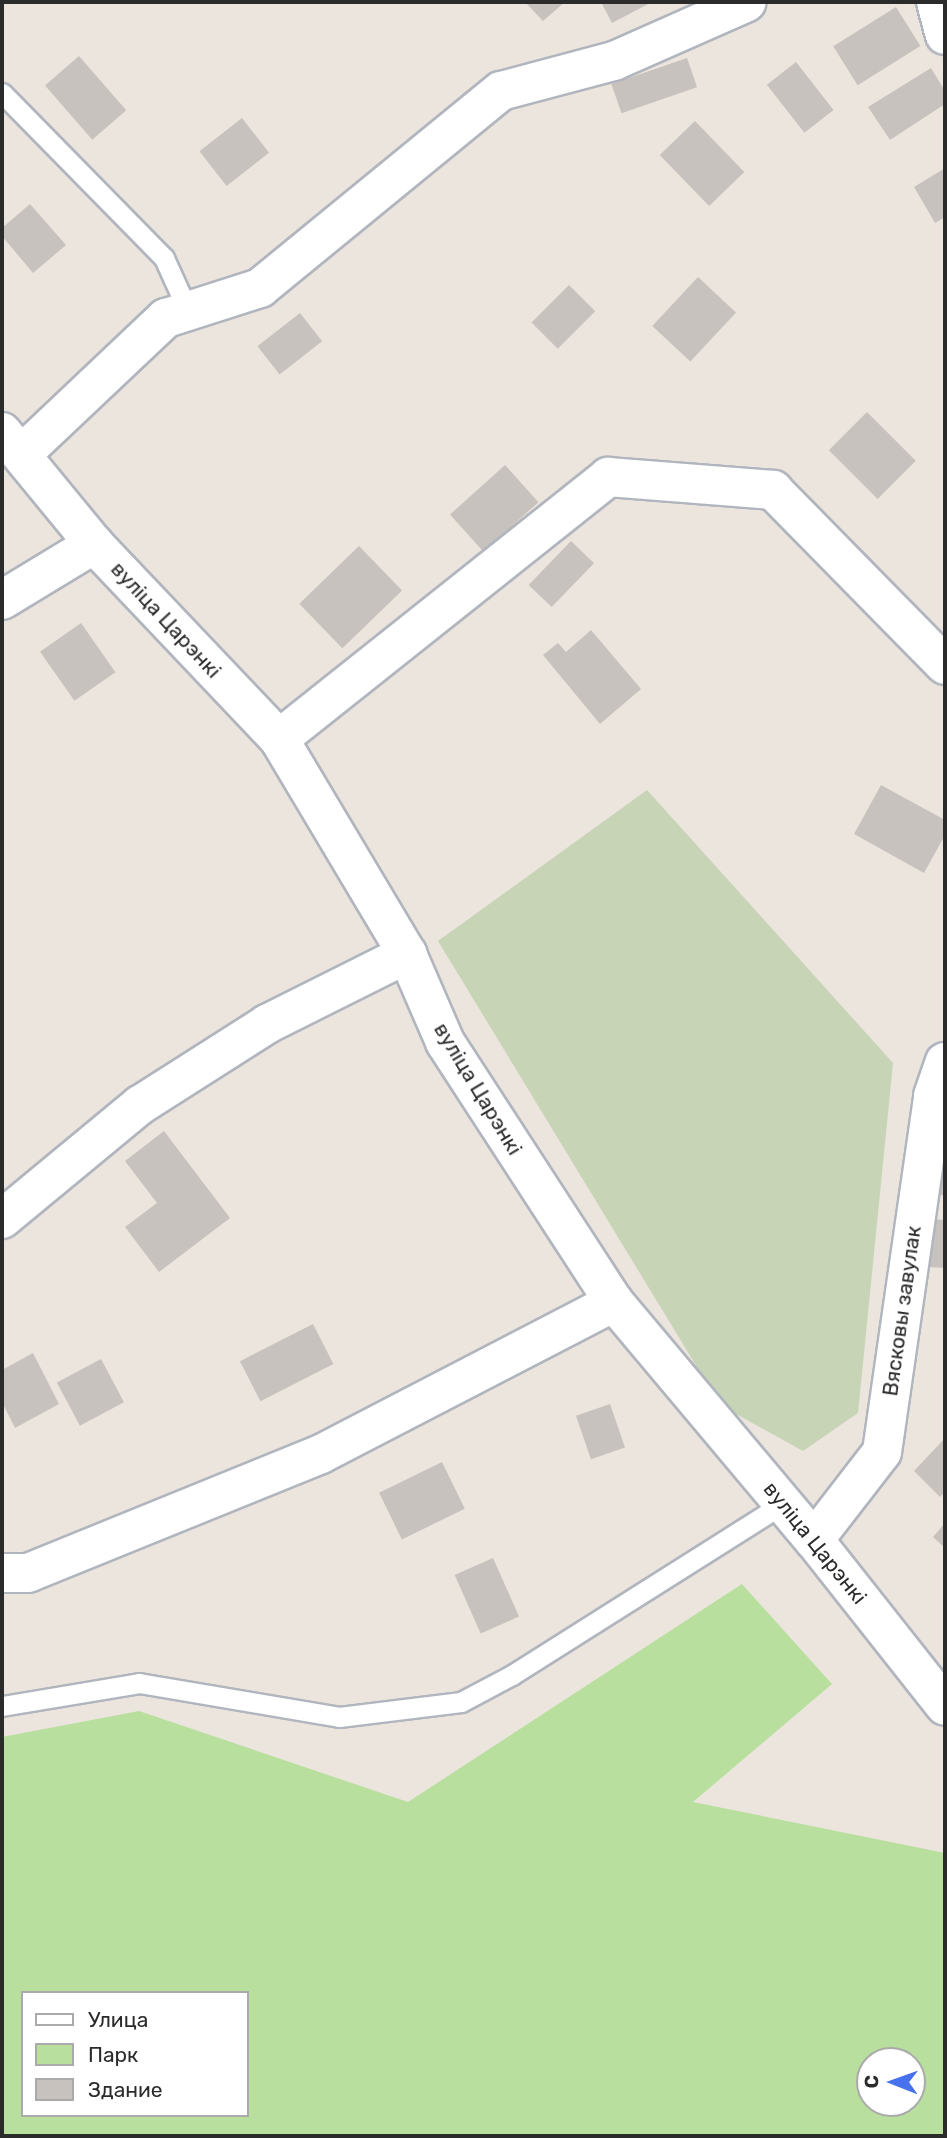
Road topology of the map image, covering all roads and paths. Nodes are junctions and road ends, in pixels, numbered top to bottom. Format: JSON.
{"nodes":[{"id":1,"x":747,"y":2,"type":"edge"},
{"id":2,"x":936,"y":2,"type":"edge"},
{"id":3,"x":945,"y":35,"type":"edge"},
{"id":4,"x":2,"y":93,"type":"edge"},
{"id":5,"x":188,"y":311,"type":"junction"},
{"id":6,"x":13,"y":442,"type":"edge"},
{"id":7,"x":94,"y":544,"type":"junction"},
{"id":8,"x":2,"y":600,"type":"edge"},
{"id":9,"x":945,"y":665,"type":"edge"},
{"id":10,"x":279,"y":739,"type":"junction"},
{"id":11,"x":407,"y":954,"type":"junction"},
{"id":12,"x":945,"y":1062,"type":"edge"},
{"id":13,"x":2,"y":1219,"type":"edge"},
{"id":14,"x":614,"y":1303,"type":"junction"},
{"id":15,"x":784,"y":1503,"type":"junction"},
{"id":16,"x":814,"y":1540,"type":"junction"},
{"id":17,"x":2,"y":1573,"type":"edge"},
{"id":18,"x":2,"y":1706,"type":"edge"},
{"id":19,"x":945,"y":1706,"type":"edge"}],
"edges":[{"from":1,"to":5,"type":"street"},
{"from":2,"to":3,"type":"street"},
{"from":4,"to":5,"type":"lane"},
{"from":5,"to":6,"type":"street"},
{"from":6,"to":7,"type":"street","name":"вуліца Царэнкі"},
{"from":7,"to":8,"type":"street"},
{"from":7,"to":10,"type":"street","name":"вуліца Царэнкі"},
{"from":9,"to":10,"type":"street"},
{"from":10,"to":11,"type":"street","name":"вуліца Царэнкі"},
{"from":11,"to":13,"type":"street"},
{"from":11,"to":14,"type":"street","name":"вуліца Царэнкі"},
{"from":12,"to":16,"type":"street","name":"Вясковы завулак"},
{"from":14,"to":15,"type":"street","name":"вуліца Царэнкі"},
{"from":14,"to":17,"type":"street"},
{"from":15,"to":16,"type":"street","name":"вуліца Царэнкі"},
{"from":15,"to":18,"type":"lane"},
{"from":16,"to":19,"type":"street","name":"вуліца Царэнкі"}]}
